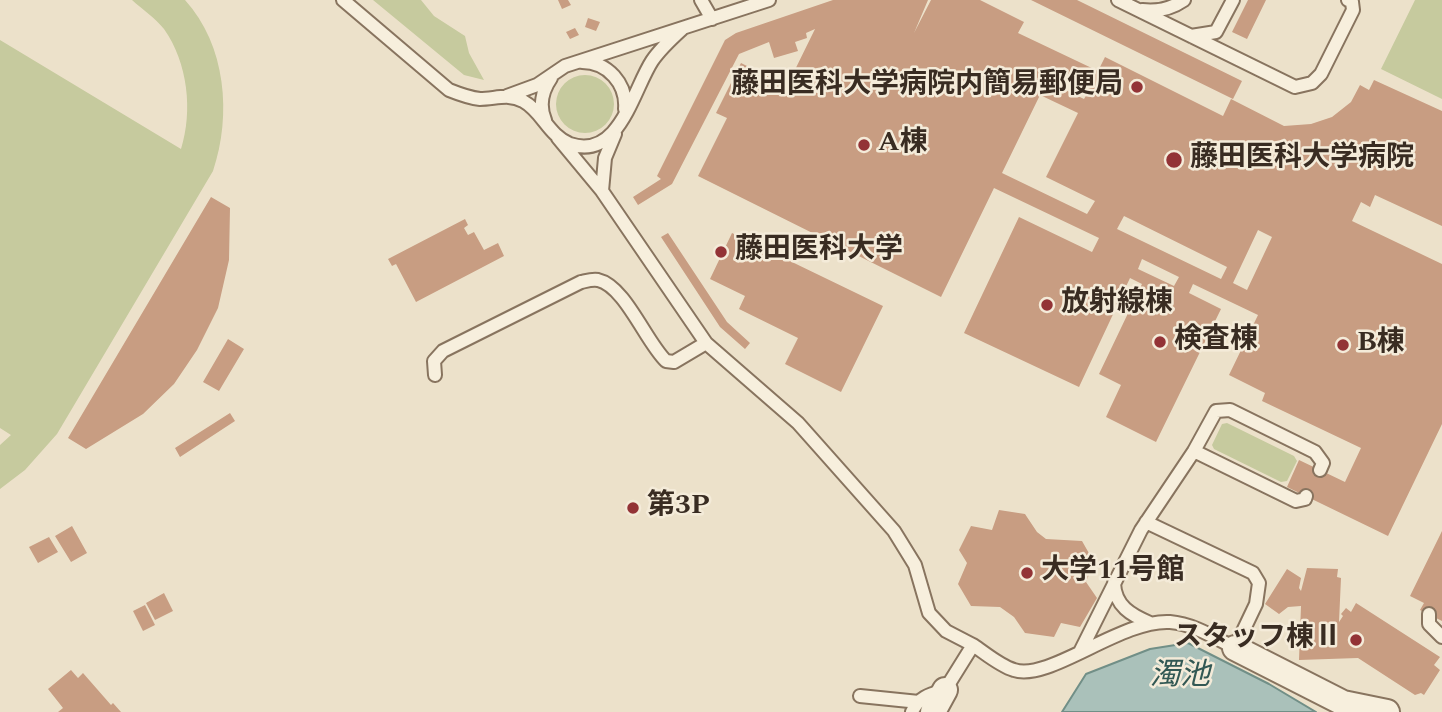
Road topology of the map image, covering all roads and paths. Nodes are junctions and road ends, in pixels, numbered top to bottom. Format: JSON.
{"nodes":[{"id":1,"x":343,"y":0,"type":"edge"},
{"id":2,"x":701,"y":0,"type":"edge"},
{"id":3,"x":769,"y":0,"type":"edge"},
{"id":4,"x":1184,"y":0,"type":"edge"},
{"id":5,"x":1233,"y":0,"type":"edge"},
{"id":6,"x":1121,"y":1,"type":"edge"},
{"id":7,"x":1351,"y":1,"type":"edge"},
{"id":8,"x":712,"y":19,"type":"junction"},
{"id":9,"x":682,"y":29,"type":"junction"},
{"id":10,"x":1190,"y":36,"type":"junction"},
{"id":11,"x":565,"y":66,"type":"junction"},
{"id":12,"x":553,"y":74,"type":"junction"},
{"id":13,"x":503,"y":97,"type":"junction"},
{"id":14,"x":622,"y":120,"type":"junction"},
{"id":15,"x":548,"y":127,"type":"junction"},
{"id":16,"x":558,"y":138,"type":"junction"},
{"id":17,"x":602,"y":191,"type":"junction"},
{"id":18,"x":706,"y":343,"type":"junction"},
{"id":19,"x":435,"y":375,"type":"dead end"},
{"id":20,"x":1194,"y":451,"type":"junction"},
{"id":21,"x":1320,"y":470,"type":"dead end"},
{"id":22,"x":1306,"y":496,"type":"dead end"},
{"id":23,"x":1146,"y":522,"type":"junction"},
{"id":24,"x":1114,"y":583,"type":"junction"},
{"id":25,"x":1429,"y":614,"type":"dead end"},
{"id":26,"x":1152,"y":624,"type":"junction"},
{"id":27,"x":1442,"y":637,"type":"edge"},
{"id":28,"x":973,"y":645,"type":"junction"},
{"id":29,"x":1235,"y":648,"type":"junction"},
{"id":30,"x":1080,"y":652,"type":"junction"},
{"id":31,"x":945,"y":690,"type":"joint"},
{"id":32,"x":860,"y":696,"type":"dead end"},
{"id":33,"x":921,"y":709,"type":"edge"},
{"id":34,"x":1387,"y":712,"type":"edge"}],
"edges":[{"from":1,"to":13,"type":"lane"},
{"from":2,"to":8,"type":"lane"},
{"from":3,"to":8,"type":"lane"},
{"from":4,"to":6,"type":"lane"},
{"from":5,"to":10,"type":"lane"},
{"from":6,"to":10,"type":"lane"},
{"from":7,"to":10,"type":"lane"},
{"from":8,"to":9,"type":"lane"},
{"from":9,"to":11,"type":"lane"},
{"from":9,"to":14,"type":"lane"},
{"from":11,"to":12,"type":"lane"},
{"from":11,"to":14,"type":"lane"},
{"from":12,"to":13,"type":"lane"},
{"from":12,"to":15,"type":"lane"},
{"from":13,"to":15,"type":"lane"},
{"from":14,"to":16,"type":"lane"},
{"from":14,"to":17,"type":"lane"},
{"from":15,"to":16,"type":"lane"},
{"from":16,"to":17,"type":"lane"},
{"from":17,"to":18,"type":"lane"},
{"from":18,"to":19,"type":"lane"},
{"from":18,"to":28,"type":"lane"},
{"from":20,"to":21,"type":"lane"},
{"from":20,"to":22,"type":"lane"},
{"from":20,"to":23,"type":"lane"},
{"from":23,"to":24,"type":"lane"},
{"from":23,"to":29,"type":"lane"},
{"from":24,"to":26,"type":"lane"},
{"from":24,"to":30,"type":"lane"},
{"from":25,"to":27,"type":"lane"},
{"from":26,"to":29,"type":"lane"},
{"from":26,"to":30,"type":"lane"},
{"from":28,"to":30,"type":"lane"},
{"from":28,"to":31,"type":"lane"},
{"from":29,"to":34,"type":"street"},
{"from":31,"to":33,"type":"street"},
{"from":32,"to":33,"type":"lane"}]}
